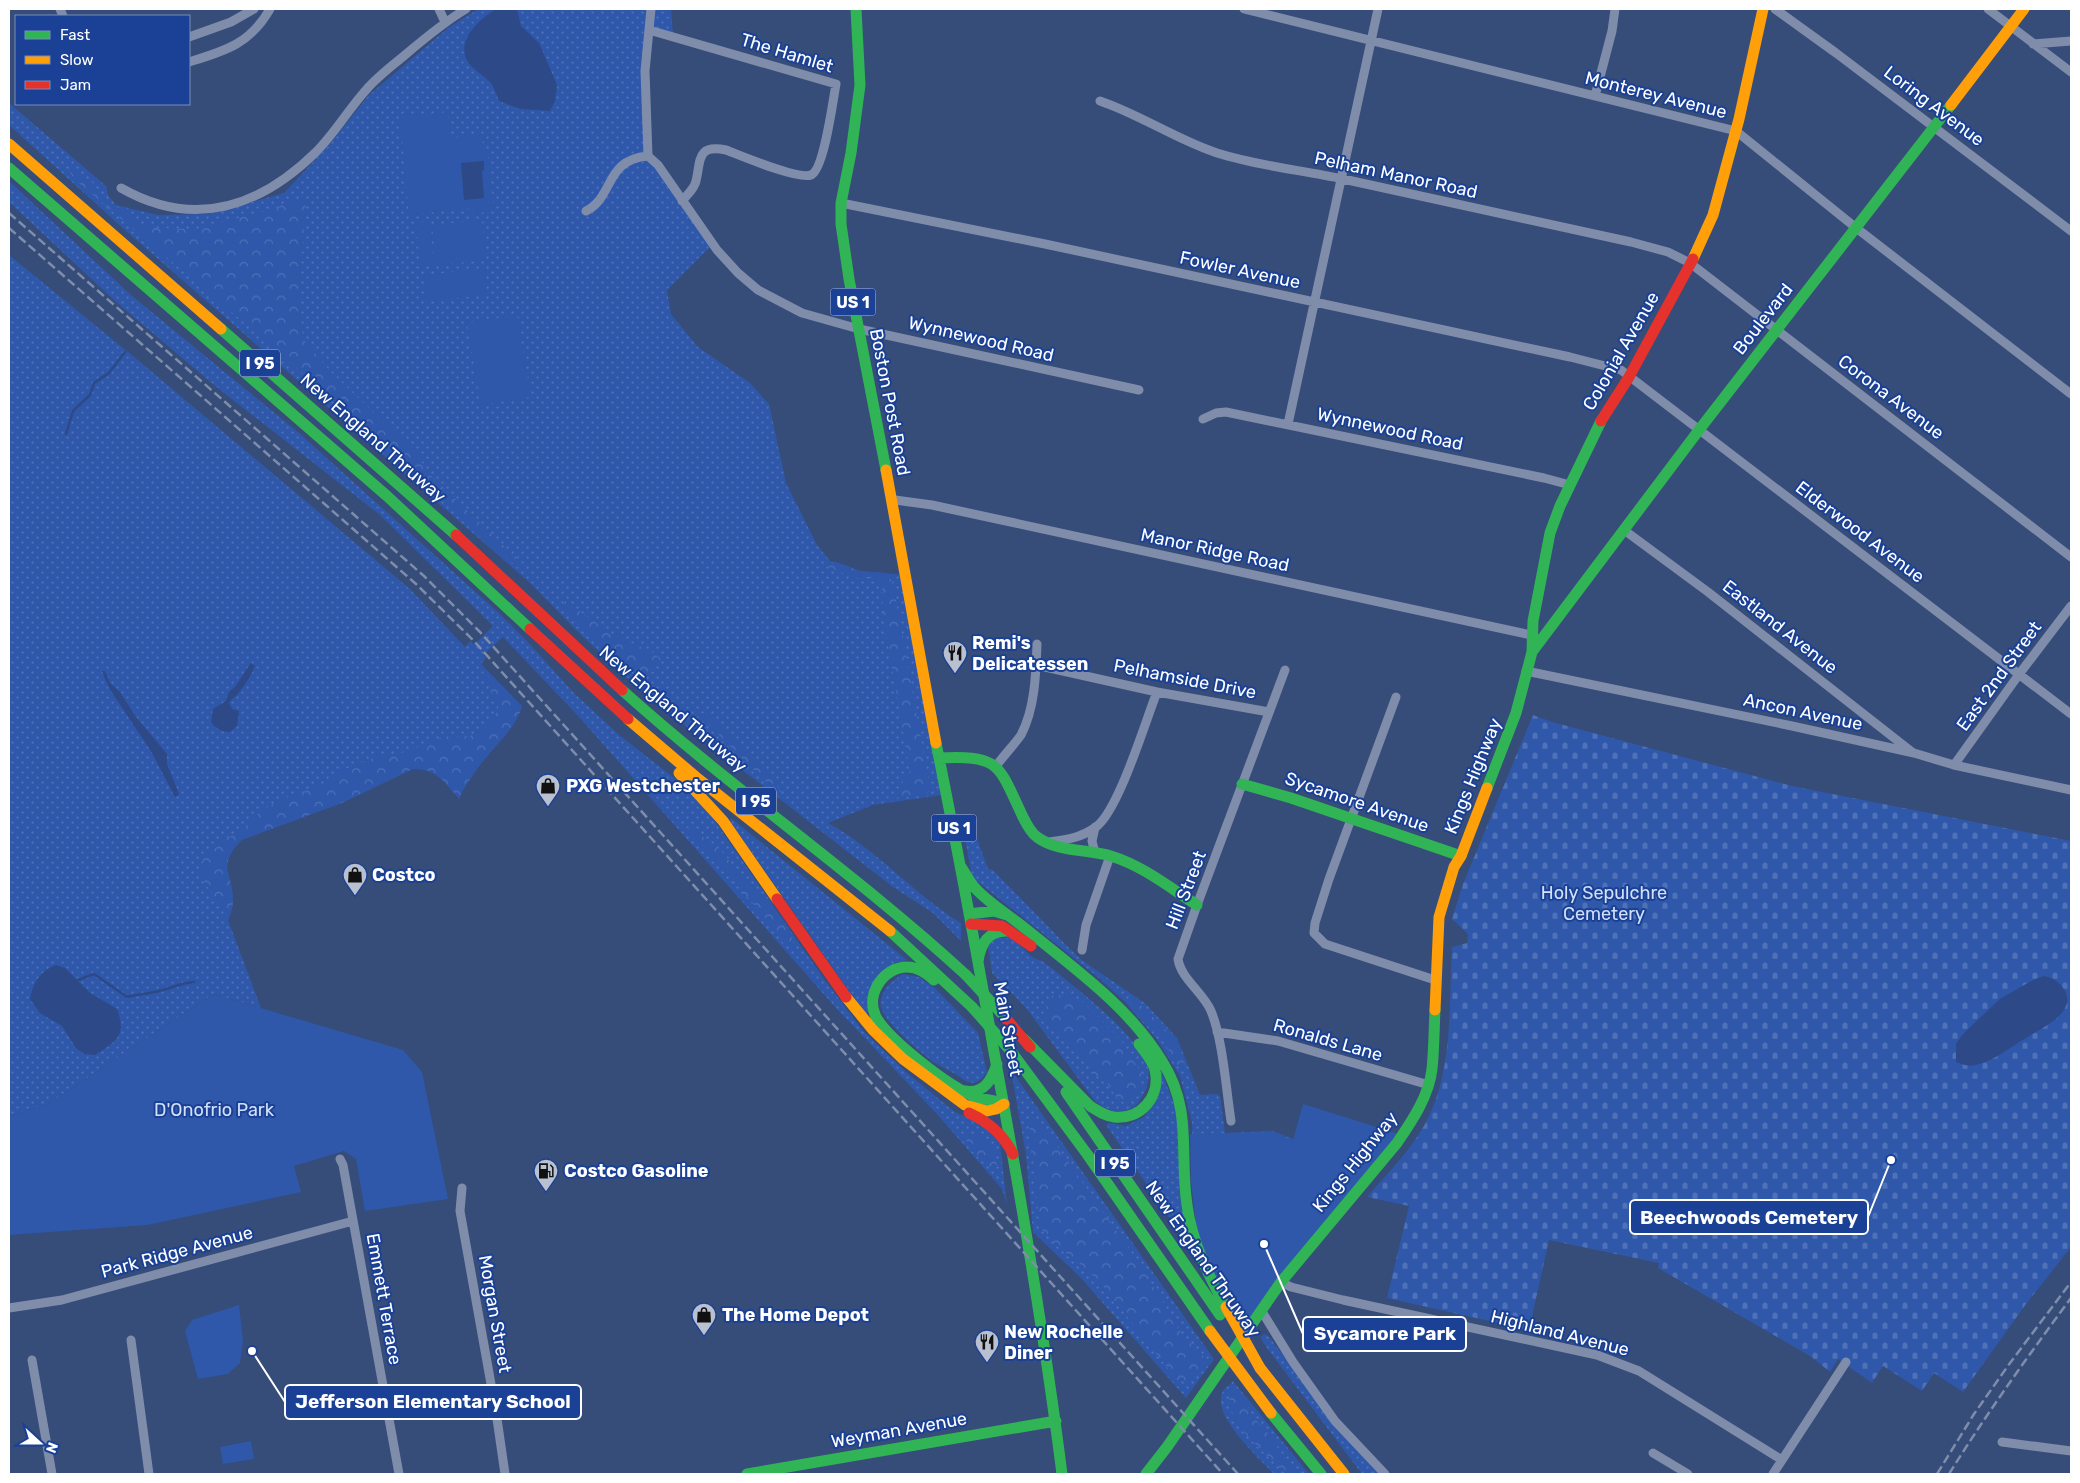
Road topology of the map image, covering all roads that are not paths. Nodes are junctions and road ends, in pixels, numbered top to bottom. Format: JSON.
{"nodes":[{"id":1,"x":254,"y":9,"type":"edge"},
{"id":2,"x":270,"y":9,"type":"edge"},
{"id":3,"x":439,"y":9,"type":"edge"},
{"id":4,"x":466,"y":9,"type":"edge"},
{"id":5,"x":651,"y":9,"type":"edge"},
{"id":6,"x":856,"y":9,"type":"edge"},
{"id":7,"x":1247,"y":9,"type":"edge"},
{"id":8,"x":1378,"y":9,"type":"edge"},
{"id":9,"x":1615,"y":9,"type":"edge"},
{"id":10,"x":1763,"y":9,"type":"edge"},
{"id":11,"x":1775,"y":9,"type":"edge"},
{"id":12,"x":1988,"y":9,"type":"edge"},
{"id":13,"x":2024,"y":9,"type":"edge"},
{"id":14,"x":445,"y":22,"type":"junction"},
{"id":15,"x":2011,"y":26,"type":"junction"},
{"id":16,"x":648,"y":30,"type":"junction"},
{"id":17,"x":190,"y":37,"type":"edge"},
{"id":18,"x":1371,"y":40,"type":"junction"},
{"id":19,"x":2071,"y":41,"type":"edge"},
{"id":20,"x":2033,"y":44,"type":"junction"},
{"id":21,"x":190,"y":62,"type":"edge"},
{"id":22,"x":2071,"y":72,"type":"edge"},
{"id":23,"x":1595,"y":96,"type":"junction"},
{"id":24,"x":1100,"y":100,"type":"dead end"},
{"id":25,"x":1934,"y":128,"type":"junction"},
{"id":26,"x":1736,"y":132,"type":"junction"},
{"id":27,"x":9,"y":144,"type":"edge"},
{"id":28,"x":648,"y":156,"type":"junction"},
{"id":29,"x":9,"y":168,"type":"edge"},
{"id":30,"x":1341,"y":179,"type":"junction"},
{"id":31,"x":120,"y":188,"type":"dead end"},
{"id":32,"x":682,"y":201,"type":"junction"},
{"id":33,"x":841,"y":203,"type":"junction"},
{"id":34,"x":586,"y":211,"type":"dead end"},
{"id":35,"x":1855,"y":227,"type":"junction"},
{"id":36,"x":2071,"y":231,"type":"edge"},
{"id":37,"x":1690,"y":264,"type":"junction"},
{"id":38,"x":1313,"y":303,"type":"junction"},
{"id":39,"x":859,"y":329,"type":"junction"},
{"id":40,"x":1777,"y":330,"type":"junction"},
{"id":41,"x":1629,"y":376,"type":"junction"},
{"id":42,"x":1140,"y":390,"type":"dead end"},
{"id":43,"x":2071,"y":394,"type":"edge"},
{"id":44,"x":1203,"y":419,"type":"dead end"},
{"id":45,"x":1288,"y":424,"type":"junction"},
{"id":46,"x":1700,"y":430,"type":"junction"},
{"id":47,"x":1570,"y":485,"type":"junction"},
{"id":48,"x":892,"y":503,"type":"junction"},
{"id":49,"x":1624,"y":530,"type":"junction"},
{"id":50,"x":2071,"y":556,"type":"edge"},
{"id":51,"x":910,"y":592,"type":"joint"},
{"id":52,"x":2071,"y":606,"type":"edge"},
{"id":53,"x":1531,"y":635,"type":"junction"},
{"id":54,"x":1037,"y":644,"type":"dead end"},
{"id":55,"x":1532,"y":652,"type":"junction"},
{"id":56,"x":1036,"y":665,"type":"junction"},
{"id":57,"x":1285,"y":670,"type":"dead end"},
{"id":58,"x":1526,"y":671,"type":"junction"},
{"id":59,"x":2020,"y":673,"type":"junction"},
{"id":60,"x":582,"y":678,"type":"junction"},
{"id":61,"x":1157,"y":692,"type":"junction"},
{"id":62,"x":1396,"y":697,"type":"dead end"},
{"id":63,"x":1269,"y":712,"type":"junction"},
{"id":64,"x":1516,"y":713,"type":"joint"},
{"id":65,"x":2071,"y":714,"type":"edge"},
{"id":66,"x":1914,"y":753,"type":"junction"},
{"id":67,"x":939,"y":758,"type":"junction"},
{"id":68,"x":996,"y":765,"type":"junction"},
{"id":69,"x":1954,"y":765,"type":"junction"},
{"id":70,"x":1242,"y":784,"type":"junction"},
{"id":71,"x":2071,"y":790,"type":"edge"},
{"id":72,"x":1350,"y":818,"type":"junction"},
{"id":73,"x":1095,"y":827,"type":"junction"},
{"id":74,"x":1048,"y":842,"type":"junction"},
{"id":75,"x":1095,"y":853,"type":"junction"},
{"id":76,"x":1110,"y":856,"type":"junction"},
{"id":77,"x":1460,"y":856,"type":"junction"},
{"id":78,"x":961,"y":867,"type":"junction"},
{"id":79,"x":1196,"y":905,"type":"junction"},
{"id":80,"x":970,"y":919,"type":"junction"},
{"id":81,"x":1015,"y":920,"type":"junction"},
{"id":82,"x":1018,"y":936,"type":"junction"},
{"id":83,"x":1082,"y":950,"type":"dead end"},
{"id":84,"x":978,"y":961,"type":"junction"},
{"id":85,"x":1435,"y":980,"type":"junction"},
{"id":86,"x":969,"y":1004,"type":"junction"},
{"id":87,"x":1217,"y":1032,"type":"junction"},
{"id":88,"x":1024,"y":1039,"type":"junction"},
{"id":89,"x":997,"y":1064,"type":"junction"},
{"id":90,"x":920,"y":1072,"type":"junction"},
{"id":91,"x":1429,"y":1085,"type":"junction"},
{"id":92,"x":959,"y":1088,"type":"junction"},
{"id":93,"x":1004,"y":1104,"type":"junction"},
{"id":94,"x":1231,"y":1121,"type":"dead end"},
{"id":95,"x":1013,"y":1154,"type":"junction"},
{"id":96,"x":340,"y":1159,"type":"dead end"},
{"id":97,"x":462,"y":1188,"type":"dead end"},
{"id":98,"x":353,"y":1221,"type":"junction"},
{"id":99,"x":1280,"y":1282,"type":"junction"},
{"id":100,"x":9,"y":1308,"type":"edge"},
{"id":101,"x":1261,"y":1310,"type":"junction"},
{"id":102,"x":1223,"y":1311,"type":"junction"},
{"id":103,"x":131,"y":1340,"type":"dead end"},
{"id":104,"x":32,"y":1360,"type":"dead end"},
{"id":105,"x":1846,"y":1362,"type":"dead end"},
{"id":106,"x":1056,"y":1421,"type":"junction"},
{"id":107,"x":2002,"y":1442,"type":"dead end"},
{"id":108,"x":2071,"y":1451,"type":"edge"},
{"id":109,"x":1653,"y":1453,"type":"dead end"},
{"id":110,"x":1782,"y":1460,"type":"junction"},
{"id":111,"x":805,"y":1464,"type":"junction"},
{"id":112,"x":52,"y":1474,"type":"edge"},
{"id":113,"x":149,"y":1474,"type":"edge"},
{"id":114,"x":400,"y":1474,"type":"edge"},
{"id":115,"x":505,"y":1474,"type":"edge"},
{"id":116,"x":748,"y":1474,"type":"edge"},
{"id":117,"x":813,"y":1474,"type":"edge"},
{"id":118,"x":1062,"y":1474,"type":"edge"},
{"id":119,"x":1146,"y":1474,"type":"edge"},
{"id":120,"x":1321,"y":1474,"type":"edge"},
{"id":121,"x":1344,"y":1474,"type":"edge"},
{"id":122,"x":1385,"y":1474,"type":"edge"},
{"id":123,"x":1688,"y":1474,"type":"edge"},
{"id":124,"x":1773,"y":1474,"type":"edge"}],
"edges":[{"from":1,"to":17,"type":"street"},
{"from":2,"to":21,"type":"street"},
{"from":3,"to":14,"type":"street"},
{"from":4,"to":14,"type":"street"},
{"from":5,"to":16,"type":"street"},
{"from":6,"to":33,"type":"main road","name":"Boston Post Road","number":"US 1"},
{"from":7,"to":18,"type":"street","name":"Monterey Avenue"},
{"from":8,"to":18,"type":"street"},
{"from":9,"to":23,"type":"street"},
{"from":10,"to":26,"type":"main road","name":"Colonial Avenue"},
{"from":11,"to":25,"type":"street","name":"Loring Avenue"},
{"from":12,"to":15,"type":"street"},
{"from":13,"to":15,"type":"main road","name":"Boulevard"},
{"from":14,"to":31,"type":"street"},
{"from":15,"to":20,"type":"street"},
{"from":15,"to":25,"type":"main road","name":"Boulevard"},
{"from":16,"to":28,"type":"street"},
{"from":16,"to":32,"type":"street","name":"The Hamlet"},
{"from":18,"to":23,"type":"street","name":"Monterey Avenue"},
{"from":18,"to":30,"type":"street"},
{"from":19,"to":20,"type":"street"},
{"from":20,"to":22,"type":"street"},
{"from":23,"to":26,"type":"street","name":"Monterey Avenue"},
{"from":24,"to":30,"type":"street","name":"Pelham Manor Road"},
{"from":25,"to":35,"type":"main road","name":"Boulevard"},
{"from":25,"to":36,"type":"street","name":"Loring Avenue"},
{"from":26,"to":35,"type":"street","name":"Monterey Avenue"},
{"from":26,"to":37,"type":"main road","name":"Colonial Avenue"},
{"from":27,"to":88,"type":"main road","name":"New England Thruway","number":"I 95","bridge":true},
{"from":28,"to":32,"type":"street","name":"Wynnewood Road"},
{"from":28,"to":34,"type":"street"},
{"from":29,"to":60,"type":"main road","name":"New England Thruway","number":"I 95"},
{"from":30,"to":37,"type":"street","name":"Pelham Manor Road"},
{"from":30,"to":38,"type":"street"},
{"from":32,"to":39,"type":"street","name":"Wynnewood Road"},
{"from":33,"to":38,"type":"street","name":"Fowler Avenue"},
{"from":33,"to":39,"type":"main road","name":"Boston Post Road","number":"US 1"},
{"from":35,"to":40,"type":"main road","name":"Boulevard"},
{"from":35,"to":43,"type":"street","name":"Monterey Avenue"},
{"from":37,"to":40,"type":"street","name":"Corona Avenue"},
{"from":37,"to":41,"type":"main road","name":"Colonial Avenue"},
{"from":38,"to":41,"type":"street","name":"Fowler Avenue"},
{"from":38,"to":45,"type":"street"},
{"from":39,"to":42,"type":"street","name":"Wynnewood Road"},
{"from":39,"to":48,"type":"main road","name":"Boston Post Road","number":"US 1"},
{"from":40,"to":46,"type":"main road","name":"Boulevard"},
{"from":40,"to":50,"type":"street","name":"Corona Avenue"},
{"from":41,"to":46,"type":"street","name":"Elderwood Avenue"},
{"from":41,"to":47,"type":"main road","name":"Colonial Avenue"},
{"from":44,"to":45,"type":"street","name":"Wynnewood Road"},
{"from":45,"to":47,"type":"street","name":"Wynnewood Road"},
{"from":46,"to":49,"type":"main road","name":"Boulevard"},
{"from":46,"to":59,"type":"street","name":"Elderwood Avenue"},
{"from":47,"to":53,"type":"main road","name":"Colonial Avenue"},
{"from":48,"to":51,"type":"main road","name":"Boston Post Road","number":"US 1"},
{"from":48,"to":53,"type":"street","name":"Manor Ridge Road"},
{"from":49,"to":55,"type":"main road","name":"Boulevard"},
{"from":49,"to":66,"type":"street","name":"Eastland Avenue"},
{"from":51,"to":67,"type":"main road","name":"Main Street","number":"US 1"},
{"from":52,"to":59,"type":"street","name":"East 2nd Street"},
{"from":53,"to":55,"type":"main road","name":"Colonial Avenue"},
{"from":54,"to":56,"type":"street"},
{"from":55,"to":58,"type":"main road","name":"Colonial Avenue"},
{"from":56,"to":61,"type":"street","name":"Pelhamside Drive"},
{"from":56,"to":68,"type":"street"},
{"from":57,"to":63,"type":"street","name":"Hill Street"},
{"from":58,"to":64,"type":"main road","name":"Colonial Avenue"},
{"from":58,"to":66,"type":"street","name":"Ancon Avenue"},
{"from":59,"to":65,"type":"street","name":"Elderwood Avenue"},
{"from":59,"to":69,"type":"street","name":"East 2nd Street"},
{"from":60,"to":86,"type":"main road","name":"New England Thruway","number":"I 95"},
{"from":60,"to":90,"type":"main road"},
{"from":61,"to":63,"type":"street","name":"Pelhamside Drive"},
{"from":61,"to":73,"type":"street"},
{"from":62,"to":72,"type":"street"},
{"from":63,"to":70,"type":"street","name":"Hill Street"},
{"from":64,"to":77,"type":"main road","name":"Kings Highway"},
{"from":66,"to":69,"type":"street","name":"Ancon Avenue"},
{"from":67,"to":68,"type":"main road"},
{"from":67,"to":78,"type":"main road","name":"Main Street","number":"US 1"},
{"from":68,"to":74,"type":"main road"},
{"from":69,"to":71,"type":"street","name":"Ancon Avenue"},
{"from":70,"to":72,"type":"main road","name":"Sycamore Avenue"},
{"from":70,"to":79,"type":"street","name":"Hill Street"},
{"from":72,"to":77,"type":"main road","name":"Sycamore Avenue"},
{"from":72,"to":85,"type":"street"},
{"from":73,"to":74,"type":"street"},
{"from":73,"to":75,"type":"street"},
{"from":74,"to":75,"type":"main road"},
{"from":75,"to":76,"type":"main road"},
{"from":76,"to":79,"type":"main road"},
{"from":76,"to":83,"type":"street"},
{"from":77,"to":85,"type":"main road","name":"Kings Highway"},
{"from":78,"to":80,"type":"main road","name":"Main Street","number":"US 1"},
{"from":78,"to":81,"type":"main road"},
{"from":79,"to":87,"type":"street","name":"Hill Street"},
{"from":80,"to":81,"type":"main road"},
{"from":80,"to":82,"type":"main road"},
{"from":80,"to":84,"type":"main road","name":"Main Street","number":"US 1"},
{"from":81,"to":102,"type":"main road"},
{"from":82,"to":84,"type":"main road"},
{"from":82,"to":88,"type":"main road"},
{"from":84,"to":89,"type":"main road","name":"Main Street","number":"US 1"},
{"from":85,"to":91,"type":"main road","name":"Kings Highway"},
{"from":86,"to":92,"type":"main road"},
{"from":86,"to":120,"type":"main road","name":"New England Thruway","number":"I 95","bridge":true},
{"from":87,"to":91,"type":"street","name":"Ronalds Lane"},
{"from":87,"to":94,"type":"street","name":"Hill Street"},
{"from":88,"to":102,"type":"main road","name":"New England Thruway","number":"I 95"},
{"from":89,"to":92,"type":"main road"},
{"from":89,"to":93,"type":"main road","name":"Main Street","number":"US 1"},
{"from":90,"to":93,"type":"main road"},
{"from":90,"to":95,"type":"main road"},
{"from":91,"to":99,"type":"main road","name":"Kings Highway"},
{"from":92,"to":93,"type":"main road"},
{"from":93,"to":95,"type":"main road","name":"Main Street","number":"US 1"},
{"from":95,"to":106,"type":"main road","name":"Main Street","number":"US 1"},
{"from":96,"to":98,"type":"street","name":"Emmett Terrace"},
{"from":97,"to":115,"type":"street","name":"Morgan Street"},
{"from":98,"to":100,"type":"street","name":"Park Ridge Avenue"},
{"from":98,"to":114,"type":"street","name":"Emmett Terrace"},
{"from":99,"to":101,"type":"main road","name":"Kings Highway"},
{"from":99,"to":110,"type":"street","name":"Highland Avenue"},
{"from":101,"to":119,"type":"main road","name":"Kings Highway"},
{"from":101,"to":122,"type":"street"},
{"from":102,"to":121,"type":"main road","bridge":true},
{"from":103,"to":113,"type":"street"},
{"from":104,"to":112,"type":"street"},
{"from":105,"to":110,"type":"street"},
{"from":106,"to":111,"type":"main road","name":"Weyman Avenue"},
{"from":106,"to":118,"type":"main road","name":"Main Street","number":"US 1"},
{"from":107,"to":108,"type":"street"},
{"from":109,"to":123,"type":"street"},
{"from":110,"to":124,"type":"street"},
{"from":111,"to":116,"type":"main road","name":"Weyman Avenue"},
{"from":111,"to":117,"type":"main road"}]}
